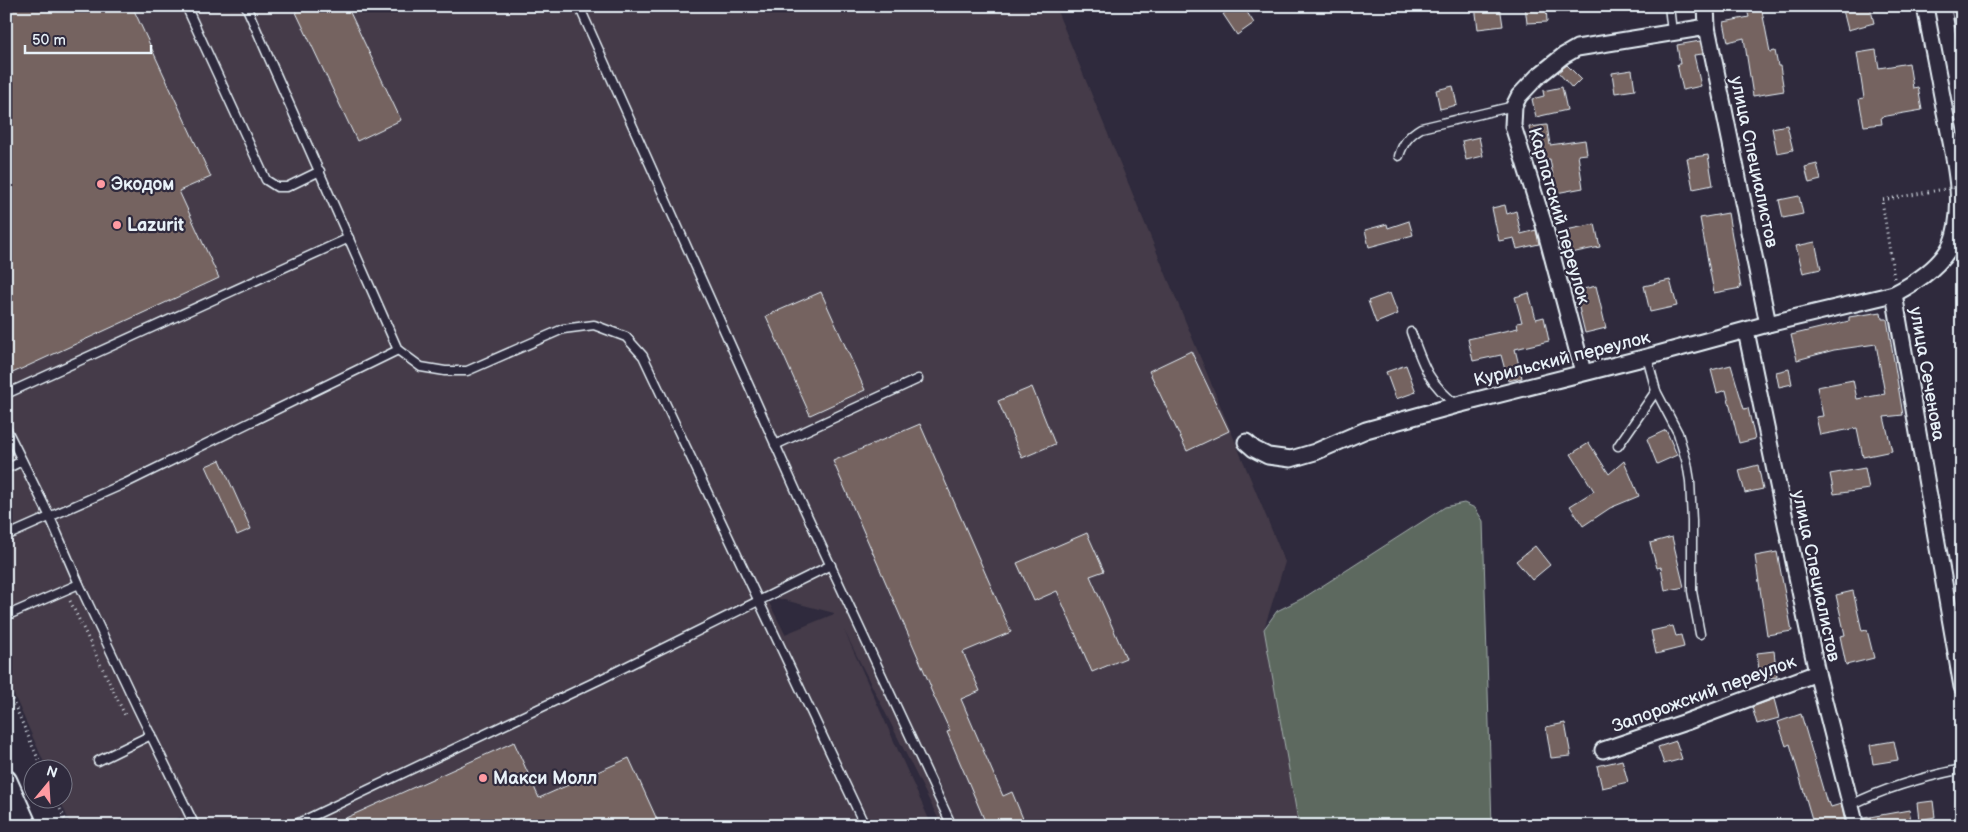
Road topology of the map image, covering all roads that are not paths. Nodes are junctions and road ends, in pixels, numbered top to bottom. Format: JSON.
{"nodes":[{"id":1,"x":186,"y":6,"type":"edge"},
{"id":2,"x":246,"y":6,"type":"edge"},
{"id":3,"x":579,"y":6,"type":"edge"},
{"id":4,"x":1669,"y":6,"type":"edge"},
{"id":5,"x":1706,"y":6,"type":"edge"},
{"id":6,"x":1925,"y":6,"type":"edge"},
{"id":7,"x":1707,"y":27,"type":"junction"},
{"id":8,"x":1672,"y":32,"type":"junction"},
{"id":9,"x":1514,"y":106,"type":"junction"},
{"id":10,"x":1398,"y":156,"type":"dead end"},
{"id":11,"x":320,"y":171,"type":"junction"},
{"id":12,"x":349,"y":238,"type":"junction"},
{"id":13,"x":1894,"y":294,"type":"junction"},
{"id":14,"x":1768,"y":324,"type":"junction"},
{"id":15,"x":1746,"y":331,"type":"junction"},
{"id":16,"x":1411,"y":332,"type":"dead end"},
{"id":17,"x":398,"y":350,"type":"junction"},
{"id":18,"x":1647,"y":357,"type":"junction"},
{"id":19,"x":1583,"y":372,"type":"junction"},
{"id":20,"x":918,"y":378,"type":"dead end"},
{"id":21,"x":1656,"y":391,"type":"junction"},
{"id":22,"x":6,"y":394,"type":"edge"},
{"id":23,"x":1458,"y":404,"type":"junction"},
{"id":24,"x":6,"y":428,"type":"edge"},
{"id":25,"x":1246,"y":442,"type":"dead end"},
{"id":26,"x":775,"y":445,"type":"junction"},
{"id":27,"x":1618,"y":446,"type":"dead end"},
{"id":28,"x":22,"y":461,"type":"junction"},
{"id":29,"x":6,"y":469,"type":"edge"},
{"id":30,"x":50,"y":517,"type":"junction"},
{"id":31,"x":6,"y":536,"type":"edge"},
{"id":32,"x":831,"y":565,"type":"junction"},
{"id":33,"x":79,"y":584,"type":"junction"},
{"id":34,"x":760,"y":601,"type":"junction"},
{"id":35,"x":8,"y":615,"type":"dead end"},
{"id":36,"x":1700,"y":634,"type":"dead end"},
{"id":37,"x":1817,"y":673,"type":"junction"},
{"id":38,"x":1962,"y":687,"type":"edge"},
{"id":39,"x":151,"y":735,"type":"junction"},
{"id":40,"x":1603,"y":750,"type":"dead end"},
{"id":41,"x":98,"y":761,"type":"dead end"},
{"id":42,"x":1962,"y":769,"type":"edge"},
{"id":43,"x":6,"y":781,"type":"edge"},
{"id":44,"x":1851,"y":805,"type":"junction"},
{"id":45,"x":26,"y":826,"type":"edge"},
{"id":46,"x":195,"y":826,"type":"edge"},
{"id":47,"x":292,"y":826,"type":"edge"},
{"id":48,"x":865,"y":826,"type":"edge"},
{"id":49,"x":952,"y":826,"type":"edge"},
{"id":50,"x":1856,"y":826,"type":"edge"}],
"edges":[{"from":1,"to":11,"type":"lane"},
{"from":2,"to":11,"type":"lane"},
{"from":3,"to":26,"type":"lane"},
{"from":4,"to":8,"type":"lane"},
{"from":5,"to":7,"type":"street","name":"улица Специалистов"},
{"from":6,"to":13,"type":"street","name":"улица Сеченова"},
{"from":7,"to":8,"type":"street"},
{"from":7,"to":14,"type":"street","name":"улица Специалистов"},
{"from":8,"to":9,"type":"street"},
{"from":9,"to":10,"type":"lane"},
{"from":9,"to":19,"type":"street","name":"Карпатский переулок"},
{"from":11,"to":12,"type":"lane"},
{"from":12,"to":17,"type":"lane"},
{"from":12,"to":22,"type":"lane"},
{"from":13,"to":14,"type":"street","name":"Курильский переулок"},
{"from":13,"to":38,"type":"street","name":"улица Сеченова"},
{"from":14,"to":15,"type":"street","name":"Курильский переулок"},
{"from":15,"to":18,"type":"street","name":"Курильский переулок"},
{"from":15,"to":37,"type":"street","name":"улица Специалистов"},
{"from":16,"to":23,"type":"lane"},
{"from":17,"to":30,"type":"lane"},
{"from":17,"to":34,"type":"lane"},
{"from":18,"to":19,"type":"street","name":"Курильский переулок"},
{"from":18,"to":21,"type":"lane"},
{"from":19,"to":23,"type":"street","name":"Курильский переулок"},
{"from":20,"to":26,"type":"lane"},
{"from":21,"to":27,"type":"lane"},
{"from":21,"to":36,"type":"lane"},
{"from":23,"to":25,"type":"street","name":"Курильский переулок"},
{"from":24,"to":28,"type":"lane"},
{"from":26,"to":32,"type":"lane"},
{"from":28,"to":29,"type":"lane"},
{"from":28,"to":30,"type":"lane"},
{"from":30,"to":31,"type":"lane"},
{"from":30,"to":33,"type":"lane"},
{"from":32,"to":34,"type":"lane"},
{"from":32,"to":49,"type":"lane"},
{"from":33,"to":35,"type":"lane"},
{"from":33,"to":39,"type":"lane"},
{"from":34,"to":47,"type":"lane"},
{"from":34,"to":48,"type":"lane"},
{"from":37,"to":40,"type":"street","name":"Запорожский переулок"},
{"from":37,"to":44,"type":"street","name":"улица Специалистов"},
{"from":39,"to":41,"type":"lane"},
{"from":39,"to":46,"type":"lane"},
{"from":42,"to":44,"type":"lane"},
{"from":43,"to":45,"type":"main road"},
{"from":44,"to":50,"type":"street","name":"улица Специалистов"}]}
